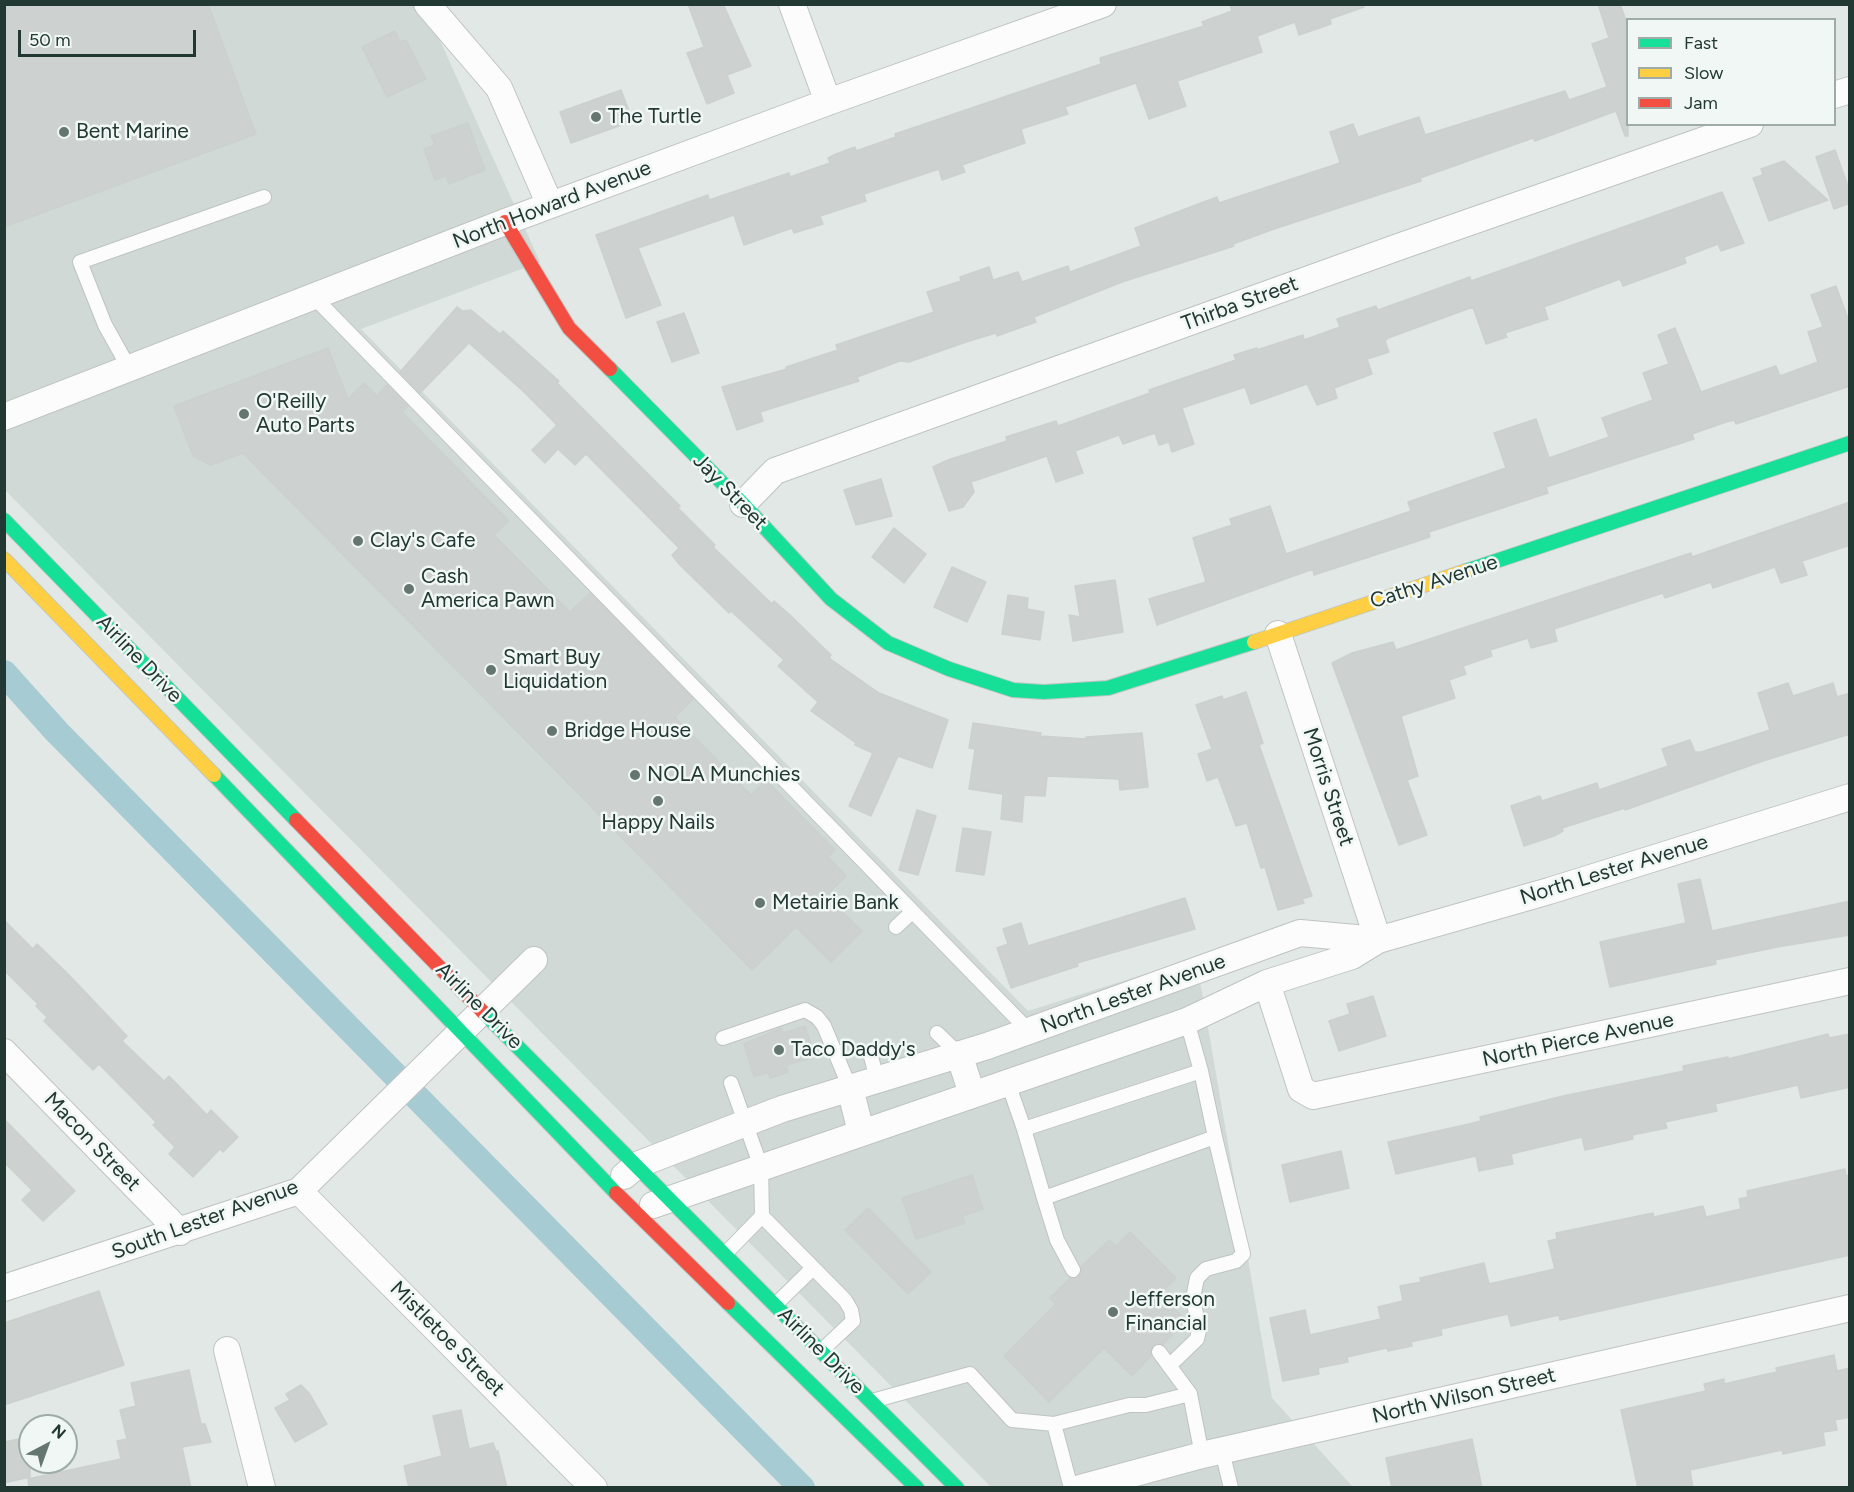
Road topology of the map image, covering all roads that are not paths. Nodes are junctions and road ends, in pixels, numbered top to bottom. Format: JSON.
{"nodes":[{"id":1,"x":428,"y":4,"type":"edge"},
{"id":2,"x":792,"y":4,"type":"edge"},
{"id":3,"x":1103,"y":4,"type":"edge"},
{"id":4,"x":828,"y":102,"type":"junction"},
{"id":5,"x":1744,"y":126,"type":"edge"},
{"id":6,"x":264,"y":197,"type":"dead end"},
{"id":7,"x":550,"y":205,"type":"junction"},
{"id":8,"x":505,"y":222,"type":"junction"},
{"id":9,"x":313,"y":296,"type":"junction"},
{"id":10,"x":129,"y":368,"type":"junction"},
{"id":11,"x":4,"y":417,"type":"edge"},
{"id":12,"x":1850,"y":443,"type":"edge"},
{"id":13,"x":743,"y":504,"type":"junction"},
{"id":14,"x":4,"y":520,"type":"edge"},
{"id":15,"x":4,"y":559,"type":"edge"},
{"id":16,"x":1278,"y":634,"type":"junction"},
{"id":17,"x":1013,"y":690,"type":"joint"},
{"id":18,"x":1850,"y":796,"type":"edge"},
{"id":19,"x":912,"y":912,"type":"junction"},
{"id":20,"x":897,"y":927,"type":"dead end"},
{"id":21,"x":1378,"y":940,"type":"junction"},
{"id":22,"x":534,"y":960,"type":"dead end"},
{"id":23,"x":1850,"y":981,"type":"edge"},
{"id":24,"x":1267,"y":983,"type":"junction"},
{"id":25,"x":482,"y":1010,"type":"junction"},
{"id":26,"x":1187,"y":1021,"type":"junction"},
{"id":27,"x":461,"y":1029,"type":"junction"},
{"id":28,"x":1029,"y":1031,"type":"junction"},
{"id":29,"x":937,"y":1033,"type":"dead end"},
{"id":30,"x":723,"y":1038,"type":"dead end"},
{"id":31,"x":4,"y":1053,"type":"edge"},
{"id":32,"x":870,"y":1053,"type":"dead end"},
{"id":33,"x":959,"y":1054,"type":"junction"},
{"id":34,"x":1201,"y":1071,"type":"junction"},
{"id":35,"x":877,"y":1079,"type":"junction"},
{"id":36,"x":731,"y":1083,"type":"dead end"},
{"id":37,"x":1008,"y":1083,"type":"junction"},
{"id":38,"x":850,"y":1088,"type":"junction"},
{"id":39,"x":972,"y":1094,"type":"junction"},
{"id":40,"x":744,"y":1123,"type":"junction"},
{"id":41,"x":1024,"y":1129,"type":"junction"},
{"id":42,"x":861,"y":1132,"type":"junction"},
{"id":43,"x":1215,"y":1137,"type":"junction"},
{"id":44,"x":637,"y":1165,"type":"junction"},
{"id":45,"x":761,"y":1167,"type":"junction"},
{"id":46,"x":611,"y":1188,"type":"junction"},
{"id":47,"x":299,"y":1191,"type":"junction"},
{"id":48,"x":669,"y":1198,"type":"junction"},
{"id":49,"x":1044,"y":1198,"type":"junction"},
{"id":50,"x":636,"y":1211,"type":"junction"},
{"id":51,"x":762,"y":1216,"type":"junction"},
{"id":52,"x":180,"y":1232,"type":"junction"},
{"id":53,"x":725,"y":1254,"type":"junction"},
{"id":54,"x":813,"y":1268,"type":"junction"},
{"id":55,"x":1073,"y":1270,"type":"dead end"},
{"id":56,"x":4,"y":1288,"type":"edge"},
{"id":57,"x":775,"y":1305,"type":"junction"},
{"id":58,"x":1850,"y":1308,"type":"edge"},
{"id":59,"x":227,"y":1350,"type":"dead end"},
{"id":60,"x":821,"y":1351,"type":"junction"},
{"id":61,"x":1159,"y":1352,"type":"dead end"},
{"id":62,"x":1169,"y":1366,"type":"junction"},
{"id":63,"x":1190,"y":1394,"type":"junction"},
{"id":64,"x":872,"y":1401,"type":"junction"},
{"id":65,"x":1054,"y":1424,"type":"junction"},
{"id":66,"x":1212,"y":1453,"type":"junction"},
{"id":67,"x":262,"y":1488,"type":"edge"},
{"id":68,"x":594,"y":1488,"type":"edge"},
{"id":69,"x":917,"y":1488,"type":"edge"},
{"id":70,"x":957,"y":1488,"type":"edge"},
{"id":71,"x":1071,"y":1488,"type":"edge"},
{"id":72,"x":1080,"y":1488,"type":"edge"},
{"id":73,"x":1231,"y":1488,"type":"edge"}],
"edges":[{"from":1,"to":7,"type":"street"},
{"from":2,"to":4,"type":"street"},
{"from":3,"to":4,"type":"street","name":"North Howard Avenue"},
{"from":4,"to":7,"type":"street","name":"North Howard Avenue"},
{"from":5,"to":13,"type":"street","name":"Thirba Street"},
{"from":6,"to":10,"type":"lane"},
{"from":7,"to":8,"type":"street","name":"North Howard Avenue"},
{"from":8,"to":9,"type":"street","name":"North Howard Avenue"},
{"from":8,"to":13,"type":"main road","name":"Jay Street"},
{"from":9,"to":10,"type":"street","name":"North Howard Avenue"},
{"from":9,"to":19,"type":"lane"},
{"from":10,"to":11,"type":"street","name":"North Howard Avenue"},
{"from":12,"to":16,"type":"main road","name":"Cathy Avenue"},
{"from":13,"to":17,"type":"main road","name":"Jay Street"},
{"from":14,"to":25,"type":"main road","name":"Airline Drive"},
{"from":15,"to":27,"type":"main road","name":"Airline Drive"},
{"from":16,"to":17,"type":"main road","name":"Cathy Avenue"},
{"from":16,"to":21,"type":"street","name":"Morris Street"},
{"from":18,"to":21,"type":"street","name":"North Lester Avenue"},
{"from":19,"to":20,"type":"lane"},
{"from":19,"to":28,"type":"lane"},
{"from":21,"to":24,"type":"street","name":"North Lester Avenue"},
{"from":21,"to":28,"type":"street","name":"North Lester Avenue"},
{"from":22,"to":25,"type":"street","name":"South Lester Avenue"},
{"from":23,"to":24,"type":"street","name":"North Pierce Avenue"},
{"from":24,"to":26,"type":"street","name":"North Lester Avenue"},
{"from":25,"to":27,"type":"street","name":"South Lester Avenue"},
{"from":25,"to":44,"type":"main road","name":"Airline Drive"},
{"from":26,"to":34,"type":"lane"},
{"from":26,"to":37,"type":"street","name":"North Lester Avenue"},
{"from":27,"to":46,"type":"main road","name":"Airline Drive"},
{"from":27,"to":47,"type":"street","name":"South Lester Avenue"},
{"from":28,"to":33,"type":"street","name":"North Lester Avenue"},
{"from":29,"to":33,"type":"lane"},
{"from":30,"to":38,"type":"lane"},
{"from":31,"to":52,"type":"street","name":"Macon Street"},
{"from":32,"to":35,"type":"lane"},
{"from":33,"to":35,"type":"street","name":"North Lester Avenue"},
{"from":33,"to":39,"type":"street"},
{"from":34,"to":41,"type":"lane"},
{"from":34,"to":43,"type":"lane"},
{"from":35,"to":38,"type":"street","name":"North Lester Avenue"},
{"from":36,"to":40,"type":"lane"},
{"from":37,"to":39,"type":"street","name":"North Lester Avenue"},
{"from":37,"to":41,"type":"lane"},
{"from":38,"to":40,"type":"street","name":"North Lester Avenue"},
{"from":38,"to":42,"type":"street"},
{"from":39,"to":42,"type":"street","name":"North Lester Avenue"},
{"from":40,"to":44,"type":"street","name":"North Lester Avenue"},
{"from":40,"to":45,"type":"lane"},
{"from":41,"to":49,"type":"lane"},
{"from":42,"to":45,"type":"street","name":"North Lester Avenue"},
{"from":43,"to":49,"type":"lane"},
{"from":43,"to":62,"type":"lane"},
{"from":44,"to":46,"type":"street","name":"North Lester Avenue"},
{"from":44,"to":48,"type":"main road","name":"Airline Drive"},
{"from":45,"to":48,"type":"street","name":"North Lester Avenue"},
{"from":45,"to":51,"type":"lane"},
{"from":46,"to":50,"type":"main road","name":"Airline Drive"},
{"from":47,"to":52,"type":"street","name":"South Lester Avenue"},
{"from":47,"to":68,"type":"street","name":"Mistletoe Street"},
{"from":48,"to":50,"type":"street","name":"North Lester Avenue"},
{"from":48,"to":53,"type":"main road","name":"Airline Drive"},
{"from":49,"to":55,"type":"lane"},
{"from":50,"to":69,"type":"main road","name":"Airline Drive"},
{"from":51,"to":53,"type":"lane"},
{"from":51,"to":54,"type":"lane"},
{"from":52,"to":56,"type":"street","name":"South Lester Avenue"},
{"from":53,"to":57,"type":"main road","name":"Airline Drive"},
{"from":54,"to":57,"type":"lane"},
{"from":54,"to":60,"type":"lane"},
{"from":57,"to":60,"type":"main road","name":"Airline Drive"},
{"from":58,"to":66,"type":"street","name":"North Wilson Street"},
{"from":59,"to":67,"type":"street"},
{"from":60,"to":64,"type":"main road","name":"Airline Drive"},
{"from":61,"to":62,"type":"lane"},
{"from":62,"to":63,"type":"lane"},
{"from":63,"to":65,"type":"lane"},
{"from":63,"to":66,"type":"lane"},
{"from":64,"to":65,"type":"lane"},
{"from":64,"to":70,"type":"main road","name":"Airline Drive"},
{"from":65,"to":71,"type":"lane"},
{"from":66,"to":72,"type":"street","name":"North Wilson Street"},
{"from":66,"to":73,"type":"lane"}]}
